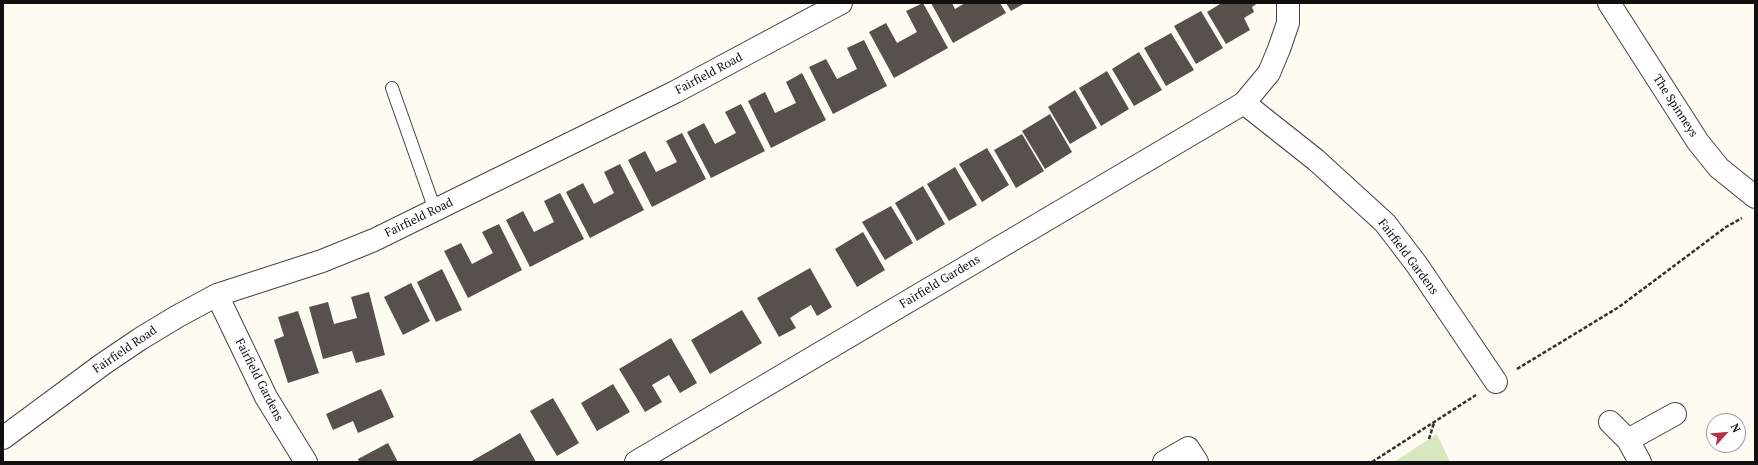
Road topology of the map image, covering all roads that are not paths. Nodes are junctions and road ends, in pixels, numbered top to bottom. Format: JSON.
{"nodes":[{"id":1,"x":1288,"y":3,"type":"edge"},
{"id":2,"x":1609,"y":3,"type":"edge"},
{"id":3,"x":837,"y":4,"type":"edge"},
{"id":4,"x":392,"y":88,"type":"dead end"},
{"id":5,"x":1244,"y":103,"type":"junction"},
{"id":6,"x":1755,"y":197,"type":"edge"},
{"id":7,"x":435,"y":210,"type":"junction"},
{"id":8,"x":217,"y":295,"type":"junction"},
{"id":9,"x":1496,"y":382,"type":"road end"},
{"id":10,"x":1676,"y":414,"type":"dead end"},
{"id":11,"x":1610,"y":422,"type":"dead end"},
{"id":12,"x":3,"y":438,"type":"edge"},
{"id":13,"x":1628,"y":440,"type":"junction"},
{"id":14,"x":306,"y":462,"type":"edge"},
{"id":15,"x":636,"y":462,"type":"edge"},
{"id":16,"x":1164,"y":462,"type":"edge"},
{"id":17,"x":1197,"y":462,"type":"edge"},
{"id":18,"x":1640,"y":462,"type":"edge"}],
"edges":[{"from":1,"to":5,"type":"street","name":"Fairfield Gardens"},
{"from":2,"to":6,"type":"street","name":"The Spinneys"},
{"from":3,"to":7,"type":"street","name":"Fairfield Road"},
{"from":4,"to":7,"type":"lane"},
{"from":5,"to":9,"type":"street","name":"Fairfield Gardens"},
{"from":5,"to":15,"type":"street","name":"Fairfield Gardens"},
{"from":7,"to":8,"type":"street","name":"Fairfield Road"},
{"from":8,"to":12,"type":"street","name":"Fairfield Road"},
{"from":8,"to":14,"type":"street","name":"Fairfield Gardens"},
{"from":10,"to":13,"type":"street"},
{"from":11,"to":13,"type":"street"},
{"from":13,"to":18,"type":"street"},
{"from":16,"to":17,"type":"street"}]}
